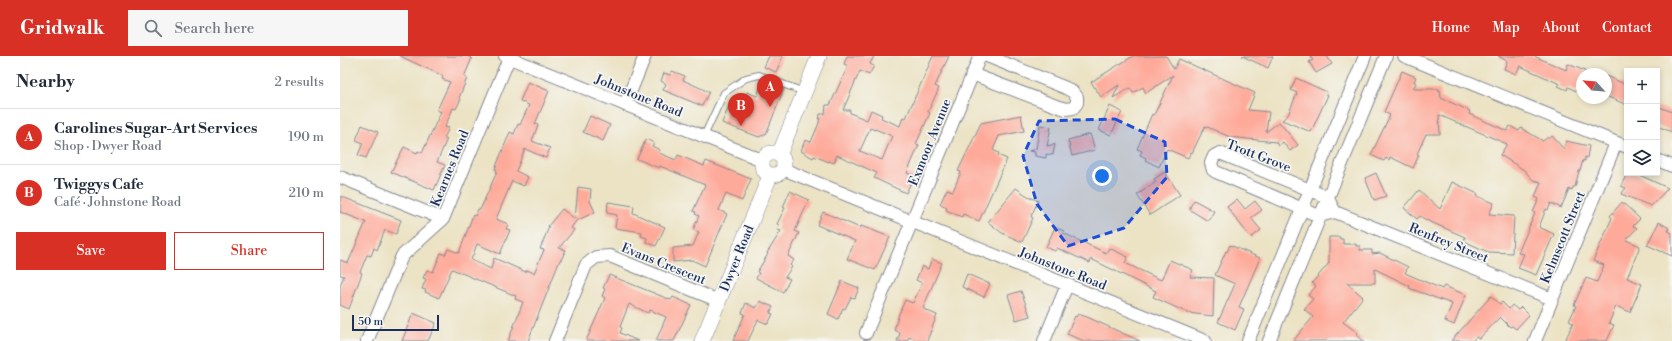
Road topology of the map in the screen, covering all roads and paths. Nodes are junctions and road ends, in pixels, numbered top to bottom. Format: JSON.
{"nodes":[{"id":1,"x":645,"y":56,"type":"edge"},
{"id":2,"x":819,"y":56,"type":"edge"},
{"id":3,"x":980,"y":56,"type":"edge"},
{"id":4,"x":987,"y":56,"type":"edge"},
{"id":5,"x":1365,"y":56,"type":"edge"},
{"id":6,"x":1386,"y":56,"type":"edge"},
{"id":7,"x":1404,"y":56,"type":"edge"},
{"id":8,"x":507,"y":57,"type":"edge"},
{"id":9,"x":972,"y":74,"type":"junction"},
{"id":10,"x":805,"y":92,"type":"junction"},
{"id":11,"x":625,"y":105,"type":"junction"},
{"id":12,"x":704,"y":136,"type":"junction"},
{"id":13,"x":1616,"y":143,"type":"junction"},
{"id":14,"x":1624,"y":146,"type":"edge"},
{"id":15,"x":762,"y":160,"type":"joint"},
{"id":16,"x":1660,"y":161,"type":"edge"},
{"id":17,"x":1672,"y":166,"type":"edge"},
{"id":18,"x":777,"y":167,"type":"junction"},
{"id":19,"x":340,"y":177,"type":"edge"},
{"id":20,"x":1311,"y":190,"type":"junction"},
{"id":21,"x":1327,"y":197,"type":"junction"},
{"id":22,"x":1302,"y":209,"type":"junction"},
{"id":23,"x":1335,"y":212,"type":"junction"},
{"id":24,"x":1319,"y":216,"type":"junction"},
{"id":25,"x":443,"y":219,"type":"junction"},
{"id":26,"x":912,"y":221,"type":"junction"},
{"id":27,"x":1067,"y":285,"type":"junction"},
{"id":28,"x":1552,"y":299,"type":"junction"},
{"id":29,"x":719,"y":301,"type":"junction"},
{"id":30,"x":866,"y":333,"type":"dead end"},
{"id":31,"x":367,"y":341,"type":"edge"},
{"id":32,"x":555,"y":341,"type":"edge"},
{"id":33,"x":702,"y":341,"type":"edge"},
{"id":34,"x":1044,"y":341,"type":"edge"},
{"id":35,"x":1205,"y":341,"type":"edge"},
{"id":36,"x":1248,"y":341,"type":"edge"},
{"id":37,"x":1269,"y":341,"type":"edge"},
{"id":38,"x":1534,"y":341,"type":"edge"}],
"edges":[{"from":1,"to":11,"type":"street"},
{"from":2,"to":10,"type":"street","name":"Dwyer Road"},
{"from":3,"to":9,"type":"street","name":"Exmoor Avenue"},
{"from":4,"to":9,"type":"street"},
{"from":5,"to":20,"type":"street"},
{"from":6,"to":21,"type":"street"},
{"from":7,"to":13,"type":"street"},
{"from":8,"to":11,"type":"street","name":"Johnstone Road"},
{"from":8,"to":25,"type":"street","name":"Kearnes Road"},
{"from":9,"to":26,"type":"street","name":"Exmoor Avenue"},
{"from":10,"to":12,"type":"lane"},
{"from":10,"to":18,"type":"street","name":"Dwyer Road"},
{"from":11,"to":12,"type":"street","name":"Johnstone Road"},
{"from":12,"to":15,"type":"street","name":"Johnstone Road"},
{"from":13,"to":14,"type":"street"},
{"from":13,"to":28,"type":"street","name":"Kelmscott Street"},
{"from":15,"to":18,"type":"street"},
{"from":16,"to":17,"type":"street"},
{"from":18,"to":26,"type":"street","name":"Johnstone Road"},
{"from":18,"to":29,"type":"street","name":"Dwyer Road"},
{"from":19,"to":25,"type":"street"},
{"from":20,"to":21,"type":"street","name":"Trott Grove"},
{"from":20,"to":22,"type":"street"},
{"from":20,"to":22,"type":"street","name":"Trott Grove"},
{"from":21,"to":23,"type":"street"},
{"from":21,"to":24,"type":"street"},
{"from":22,"to":24,"type":"street","name":"Trott Grove"},
{"from":22,"to":36,"type":"street"},
{"from":23,"to":24,"type":"street"},
{"from":23,"to":28,"type":"street","name":"Renfrey Street"},
{"from":24,"to":37,"type":"street"},
{"from":25,"to":31,"type":"street","name":"Kearnes Road"},
{"from":26,"to":27,"type":"street","name":"Johnstone Road"},
{"from":26,"to":30,"type":"street"},
{"from":27,"to":34,"type":"street"},
{"from":27,"to":35,"type":"street","name":"Johnstone Road"},
{"from":28,"to":38,"type":"street","name":"Kelmscott Street"},
{"from":29,"to":32,"type":"street","name":"Evans Crescent"},
{"from":29,"to":33,"type":"street","name":"Dwyer Road"}]}
